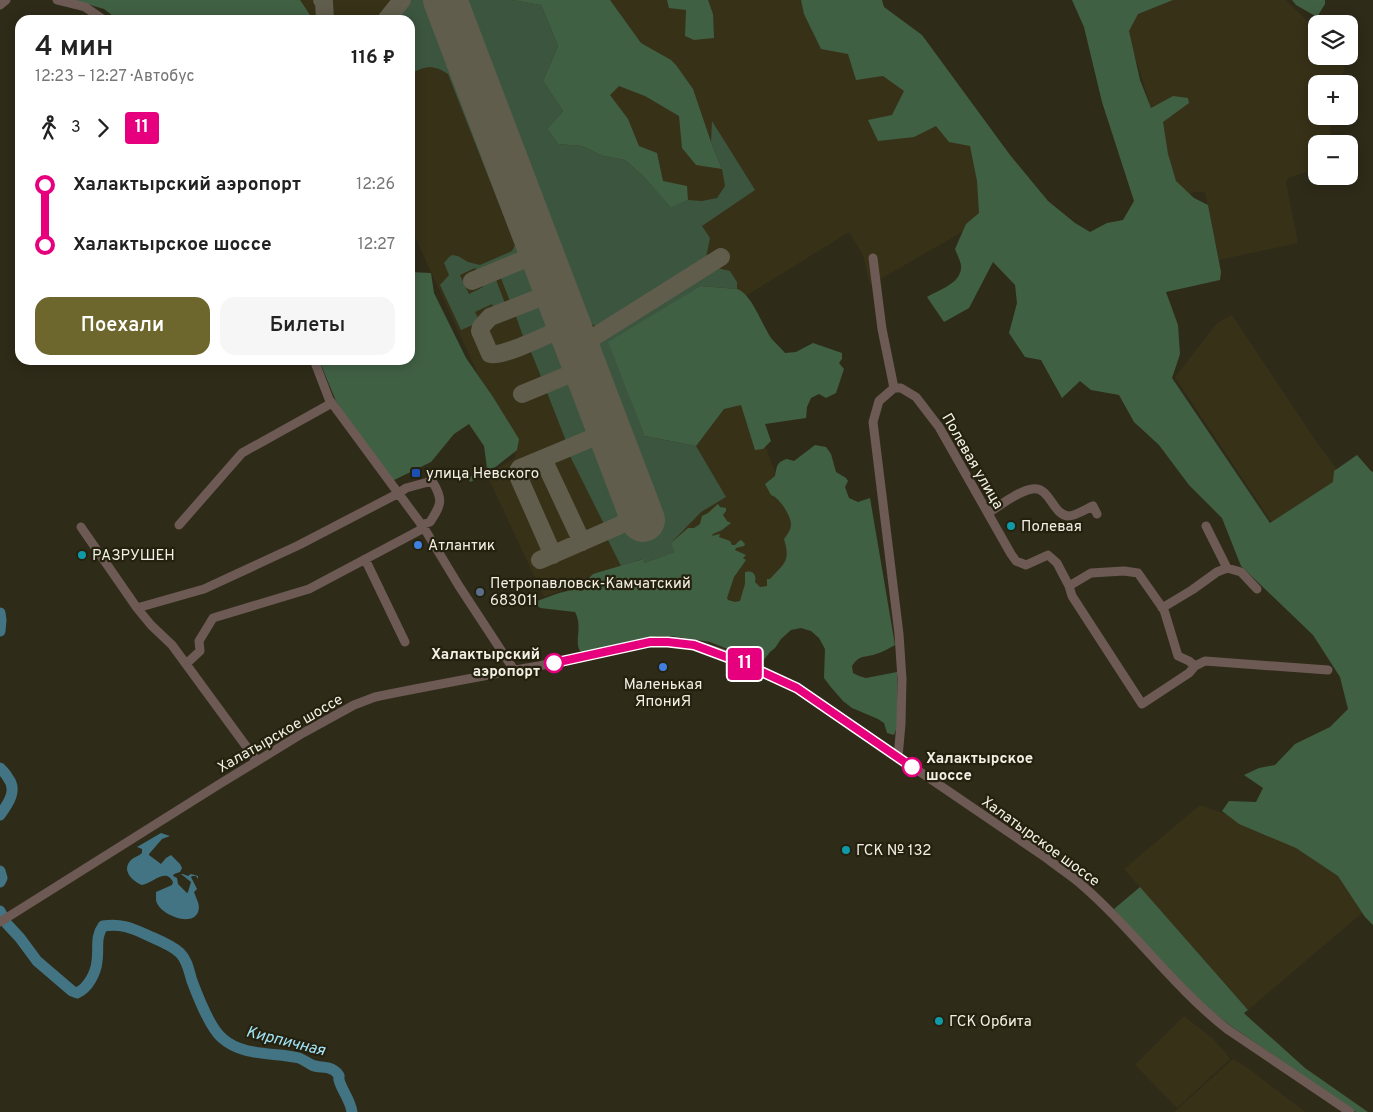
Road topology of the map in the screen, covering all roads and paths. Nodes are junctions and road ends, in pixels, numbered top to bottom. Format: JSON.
{"nodes":[{"id":1,"x":6,"y":0,"type":"edge"},
{"id":2,"x":57,"y":0,"type":"edge"},
{"id":3,"x":0,"y":5,"type":"edge"},
{"id":4,"x":96,"y":15,"type":"edge"},
{"id":5,"x":873,"y":258,"type":"dead end"},
{"id":6,"x":316,"y":365,"type":"edge"},
{"id":7,"x":894,"y":388,"type":"junction"},
{"id":8,"x":332,"y":403,"type":"junction"},
{"id":9,"x":399,"y":493,"type":"junction"},
{"id":10,"x":988,"y":513,"type":"junction"},
{"id":11,"x":1097,"y":514,"type":"dead end"},
{"id":12,"x":179,"y":525,"type":"dead end"},
{"id":13,"x":423,"y":526,"type":"junction"},
{"id":14,"x":1206,"y":526,"type":"dead end"},
{"id":15,"x":81,"y":527,"type":"dead end"},
{"id":16,"x":365,"y":559,"type":"junction"},
{"id":17,"x":1227,"y":568,"type":"junction"},
{"id":18,"x":1068,"y":586,"type":"junction"},
{"id":19,"x":1257,"y":589,"type":"dead end"},
{"id":20,"x":137,"y":608,"type":"junction"},
{"id":21,"x":1162,"y":608,"type":"junction"},
{"id":22,"x":405,"y":642,"type":"dead end"},
{"id":23,"x":186,"y":664,"type":"junction"},
{"id":24,"x":1195,"y":666,"type":"junction"},
{"id":25,"x":514,"y":670,"type":"junction"},
{"id":26,"x":1328,"y":670,"type":"dead end"},
{"id":27,"x":898,"y":757,"type":"junction"},
{"id":28,"x":257,"y":761,"type":"junction"},
{"id":29,"x":0,"y":922,"type":"edge"},
{"id":30,"x":1350,"y":1112,"type":"edge"}],
"edges":[{"from":1,"to":3,"type":"street"},
{"from":2,"to":4,"type":"street"},
{"from":5,"to":7,"type":"street"},
{"from":6,"to":8,"type":"street"},
{"from":7,"to":10,"type":"street","name":"Полевая улица"},
{"from":7,"to":27,"type":"street"},
{"from":8,"to":9,"type":"street"},
{"from":8,"to":12,"type":"street"},
{"from":9,"to":13,"type":"street"},
{"from":9,"to":13,"type":"street"},
{"from":9,"to":20,"type":"street"},
{"from":10,"to":11,"type":"street"},
{"from":10,"to":18,"type":"street","name":"Полевая улица"},
{"from":13,"to":16,"type":"street"},
{"from":13,"to":25,"type":"street"},
{"from":14,"to":17,"type":"street"},
{"from":15,"to":20,"type":"street"},
{"from":16,"to":22,"type":"street"},
{"from":16,"to":23,"type":"street"},
{"from":17,"to":19,"type":"street"},
{"from":17,"to":21,"type":"street"},
{"from":18,"to":21,"type":"street"},
{"from":18,"to":24,"type":"street"},
{"from":20,"to":23,"type":"street"},
{"from":21,"to":24,"type":"street"},
{"from":23,"to":28,"type":"street"},
{"from":24,"to":26,"type":"street"},
{"from":25,"to":27,"type":"street","name":"Халатырское шоссе"},
{"from":25,"to":28,"type":"street","name":"Халатырское шоссе"},
{"from":27,"to":30,"type":"street","name":"Халатырское шоссе"},
{"from":28,"to":29,"type":"street","name":"Халатырское шоссе"}]}
